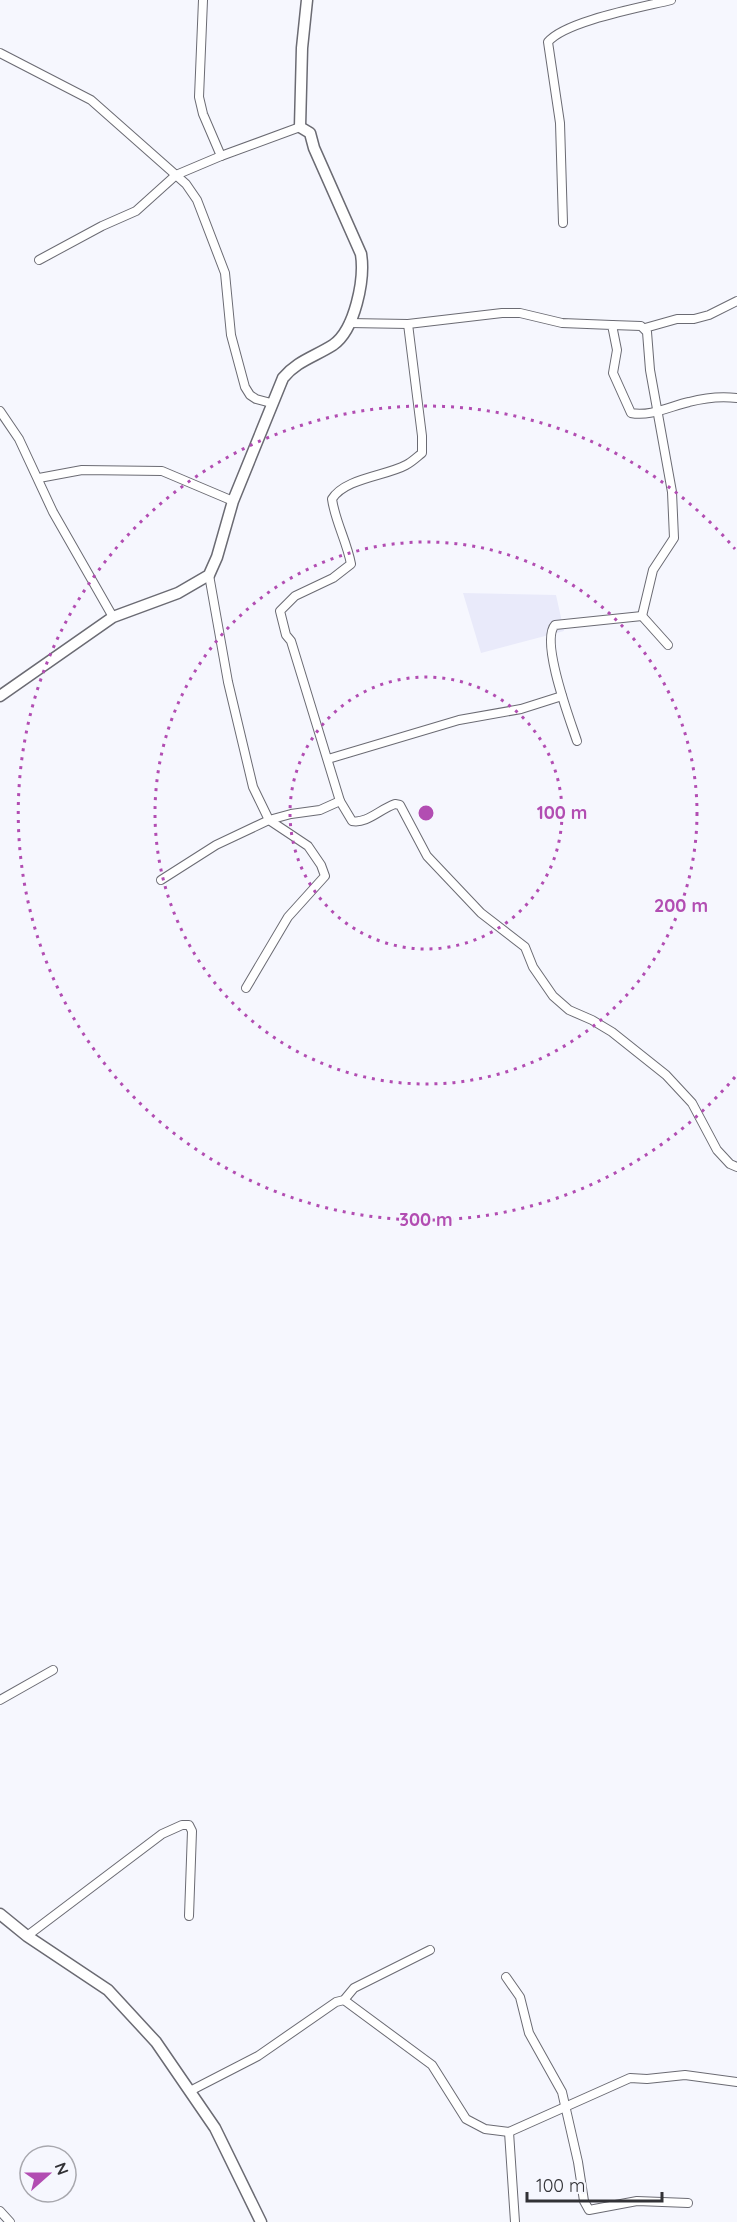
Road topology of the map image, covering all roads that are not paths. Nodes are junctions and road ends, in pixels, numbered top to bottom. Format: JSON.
{"nodes":[{"id":1,"x":203,"y":0,"type":"edge"},
{"id":2,"x":307,"y":0,"type":"edge"},
{"id":3,"x":671,"y":0,"type":"edge"},
{"id":4,"x":0,"y":54,"type":"edge"},
{"id":5,"x":300,"y":127,"type":"junction"},
{"id":6,"x":221,"y":156,"type":"junction"},
{"id":7,"x":176,"y":175,"type":"junction"},
{"id":8,"x":563,"y":223,"type":"dead end"},
{"id":9,"x":39,"y":260,"type":"dead end"},
{"id":10,"x":737,"y":301,"type":"edge"},
{"id":11,"x":349,"y":323,"type":"junction"},
{"id":12,"x":408,"y":324,"type":"junction"},
{"id":13,"x":612,"y":325,"type":"junction"},
{"id":14,"x":645,"y":328,"type":"junction"},
{"id":15,"x":737,"y":398,"type":"edge"},
{"id":16,"x":271,"y":403,"type":"junction"},
{"id":17,"x":658,"y":410,"type":"junction"},
{"id":18,"x":0,"y":411,"type":"edge"},
{"id":19,"x":39,"y":478,"type":"junction"},
{"id":20,"x":233,"y":501,"type":"junction"},
{"id":21,"x":209,"y":575,"type":"junction"},
{"id":22,"x":642,"y":616,"type":"junction"},
{"id":23,"x":113,"y":617,"type":"junction"},
{"id":24,"x":668,"y":645,"type":"dead end"},
{"id":25,"x":0,"y":696,"type":"edge"},
{"id":26,"x":562,"y":696,"type":"junction"},
{"id":27,"x":577,"y":741,"type":"dead end"},
{"id":28,"x":328,"y":759,"type":"junction"},
{"id":29,"x":340,"y":801,"type":"junction"},
{"id":30,"x":270,"y":820,"type":"junction"},
{"id":31,"x":161,"y":880,"type":"dead end"},
{"id":32,"x":246,"y":988,"type":"dead end"},
{"id":33,"x":737,"y":1167,"type":"edge"},
{"id":34,"x":53,"y":1670,"type":"dead end"},
{"id":35,"x":0,"y":1700,"type":"edge"},
{"id":36,"x":0,"y":1914,"type":"edge"},
{"id":37,"x":189,"y":1916,"type":"dead end"},
{"id":38,"x":27,"y":1936,"type":"junction"},
{"id":39,"x":430,"y":1950,"type":"dead end"},
{"id":40,"x":506,"y":1977,"type":"dead end"},
{"id":41,"x":344,"y":2000,"type":"junction"},
{"id":42,"x":737,"y":2082,"type":"edge"},
{"id":43,"x":190,"y":2091,"type":"junction"},
{"id":44,"x":567,"y":2105,"type":"junction"},
{"id":45,"x":509,"y":2132,"type":"junction"},
{"id":46,"x":688,"y":2204,"type":"dead end"},
{"id":47,"x":0,"y":2211,"type":"edge"},
{"id":48,"x":10,"y":2222,"type":"edge"},
{"id":49,"x":261,"y":2222,"type":"edge"},
{"id":50,"x":515,"y":2222,"type":"edge"}],
"edges":[{"from":1,"to":6,"type":"street"},
{"from":2,"to":5,"type":"main road"},
{"from":3,"to":8,"type":"street"},
{"from":4,"to":7,"type":"street"},
{"from":5,"to":6,"type":"street"},
{"from":5,"to":11,"type":"main road"},
{"from":6,"to":7,"type":"street"},
{"from":7,"to":9,"type":"street"},
{"from":7,"to":16,"type":"street"},
{"from":10,"to":14,"type":"street"},
{"from":11,"to":12,"type":"street"},
{"from":11,"to":16,"type":"main road"},
{"from":12,"to":13,"type":"street"},
{"from":12,"to":28,"type":"street"},
{"from":13,"to":14,"type":"street"},
{"from":13,"to":17,"type":"street"},
{"from":14,"to":17,"type":"street"},
{"from":15,"to":17,"type":"street"},
{"from":16,"to":20,"type":"main road"},
{"from":17,"to":22,"type":"street"},
{"from":18,"to":19,"type":"street"},
{"from":19,"to":20,"type":"street"},
{"from":19,"to":23,"type":"street"},
{"from":20,"to":21,"type":"main road"},
{"from":21,"to":23,"type":"main road"},
{"from":21,"to":30,"type":"street"},
{"from":22,"to":24,"type":"street"},
{"from":22,"to":26,"type":"street"},
{"from":23,"to":25,"type":"main road"},
{"from":26,"to":27,"type":"street"},
{"from":26,"to":28,"type":"street"},
{"from":28,"to":29,"type":"street"},
{"from":29,"to":30,"type":"street"},
{"from":29,"to":33,"type":"street"},
{"from":30,"to":31,"type":"street"},
{"from":30,"to":32,"type":"street"},
{"from":34,"to":35,"type":"street"},
{"from":36,"to":38,"type":"main road"},
{"from":37,"to":38,"type":"street"},
{"from":38,"to":43,"type":"main road"},
{"from":39,"to":41,"type":"street"},
{"from":40,"to":44,"type":"street"},
{"from":41,"to":43,"type":"street"},
{"from":41,"to":45,"type":"street"},
{"from":42,"to":44,"type":"street"},
{"from":43,"to":49,"type":"main road"},
{"from":44,"to":45,"type":"street"},
{"from":44,"to":46,"type":"street"},
{"from":45,"to":50,"type":"street"},
{"from":47,"to":48,"type":"street"}]}
